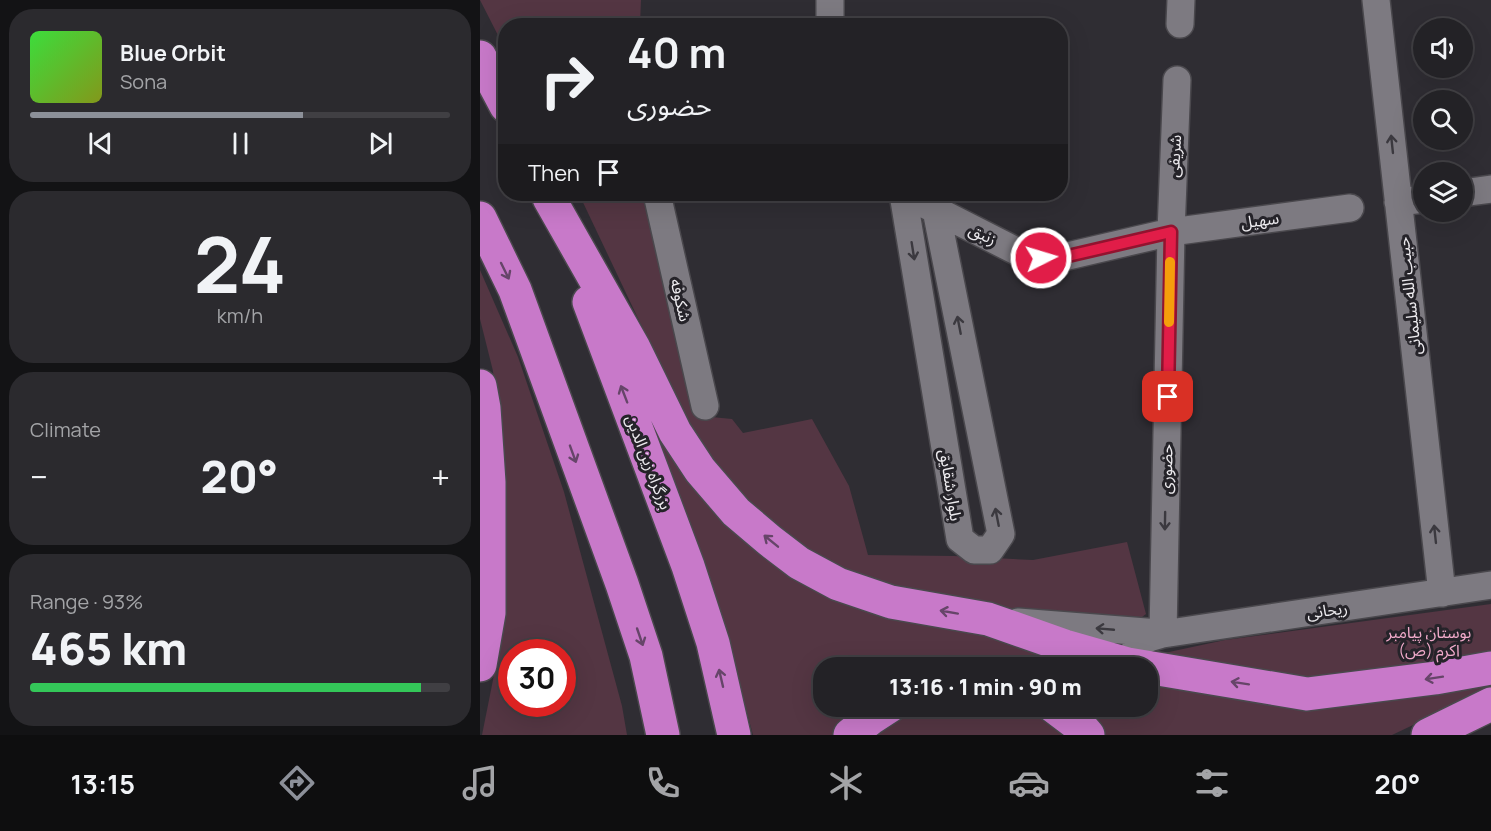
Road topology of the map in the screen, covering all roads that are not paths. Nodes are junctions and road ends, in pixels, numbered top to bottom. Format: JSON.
{"nodes":[{"id":1,"x":830,"y":0,"type":"edge"},
{"id":2,"x":1376,"y":0,"type":"edge"},
{"id":3,"x":830,"y":18,"type":"edge"},
{"id":4,"x":480,"y":57,"type":"edge"},
{"id":5,"x":1177,"y":80,"type":"dead end"},
{"id":6,"x":498,"y":91,"type":"edge"},
{"id":7,"x":1491,"y":189,"type":"edge"},
{"id":8,"x":1473,"y":191,"type":"edge"},
{"id":9,"x":1411,"y":200,"type":"edge"},
{"id":10,"x":550,"y":201,"type":"edge"},
{"id":11,"x":551,"y":201,"type":"edge"},
{"id":12,"x":659,"y":201,"type":"edge"},
{"id":13,"x":905,"y":201,"type":"edge"},
{"id":14,"x":918,"y":201,"type":"edge"},
{"id":15,"x":1350,"y":208,"type":"dead end"},
{"id":16,"x":936,"y":210,"type":"junction"},
{"id":17,"x":480,"y":218,"type":"edge"},
{"id":18,"x":1171,"y":232,"type":"junction"},
{"id":19,"x":480,"y":386,"type":"edge"},
{"id":20,"x":705,"y":406,"type":"dead end"},
{"id":21,"x":1491,"y":585,"type":"edge"},
{"id":22,"x":1442,"y":592,"type":"junction"},
{"id":23,"x":988,"y":619,"type":"junction"},
{"id":24,"x":1163,"y":634,"type":"junction"},
{"id":25,"x":1105,"y":657,"type":"edge"},
{"id":26,"x":1131,"y":657,"type":"edge"},
{"id":27,"x":480,"y":666,"type":"edge"},
{"id":28,"x":1491,"y":668,"type":"edge"},
{"id":29,"x":1158,"y":669,"type":"edge"},
{"id":30,"x":1491,"y":704,"type":"edge"},
{"id":31,"x":872,"y":717,"type":"edge"},
{"id":32,"x":1068,"y":717,"type":"edge"},
{"id":33,"x":663,"y":735,"type":"edge"},
{"id":34,"x":734,"y":735,"type":"edge"},
{"id":35,"x":850,"y":735,"type":"edge"},
{"id":36,"x":1088,"y":735,"type":"edge"},
{"id":37,"x":1428,"y":735,"type":"edge"}],
"edges":[{"from":1,"to":3,"type":"street"},
{"from":9,"to":2,"type":"street","name":"حبیب الله سلیمانی","one_way":true},
{"from":4,"to":6,"type":"highway"},
{"from":5,"to":18,"type":"street","name":"شریفی"},
{"from":7,"to":8,"type":"street"},
{"from":22,"to":9,"type":"street","name":"حبیب الله سلیمانی","one_way":true},
{"from":34,"to":10,"type":"highway","name":"بزرگراه زین الدین","one_way":true},
{"from":23,"to":11,"type":"highway","one_way":true},
{"from":12,"to":20,"type":"street","name":"شکوفه"},
{"from":13,"to":16,"type":"street","name":"بلوار شقایق","one_way":true},
{"from":14,"to":16,"type":"street","name":"زنبق"},
{"from":15,"to":18,"type":"street","name":"سهیل"},
{"from":16,"to":18,"type":"street","name":"زنبق"},
{"from":17,"to":33,"type":"highway","one_way":true},
{"from":18,"to":24,"type":"street","name":"حضوری","one_way":true},
{"from":19,"to":27,"type":"highway"},
{"from":21,"to":22,"type":"street","name":"ریحانی"},
{"from":22,"to":24,"type":"street","name":"ریحانی"},
{"from":24,"to":23,"type":"street","one_way":true},
{"from":23,"to":25,"type":"highway"},
{"from":24,"to":26,"type":"street"},
{"from":28,"to":29,"type":"highway","one_way":true},
{"from":30,"to":37,"type":"highway"},
{"from":31,"to":35,"type":"highway"},
{"from":32,"to":36,"type":"highway"}]}
